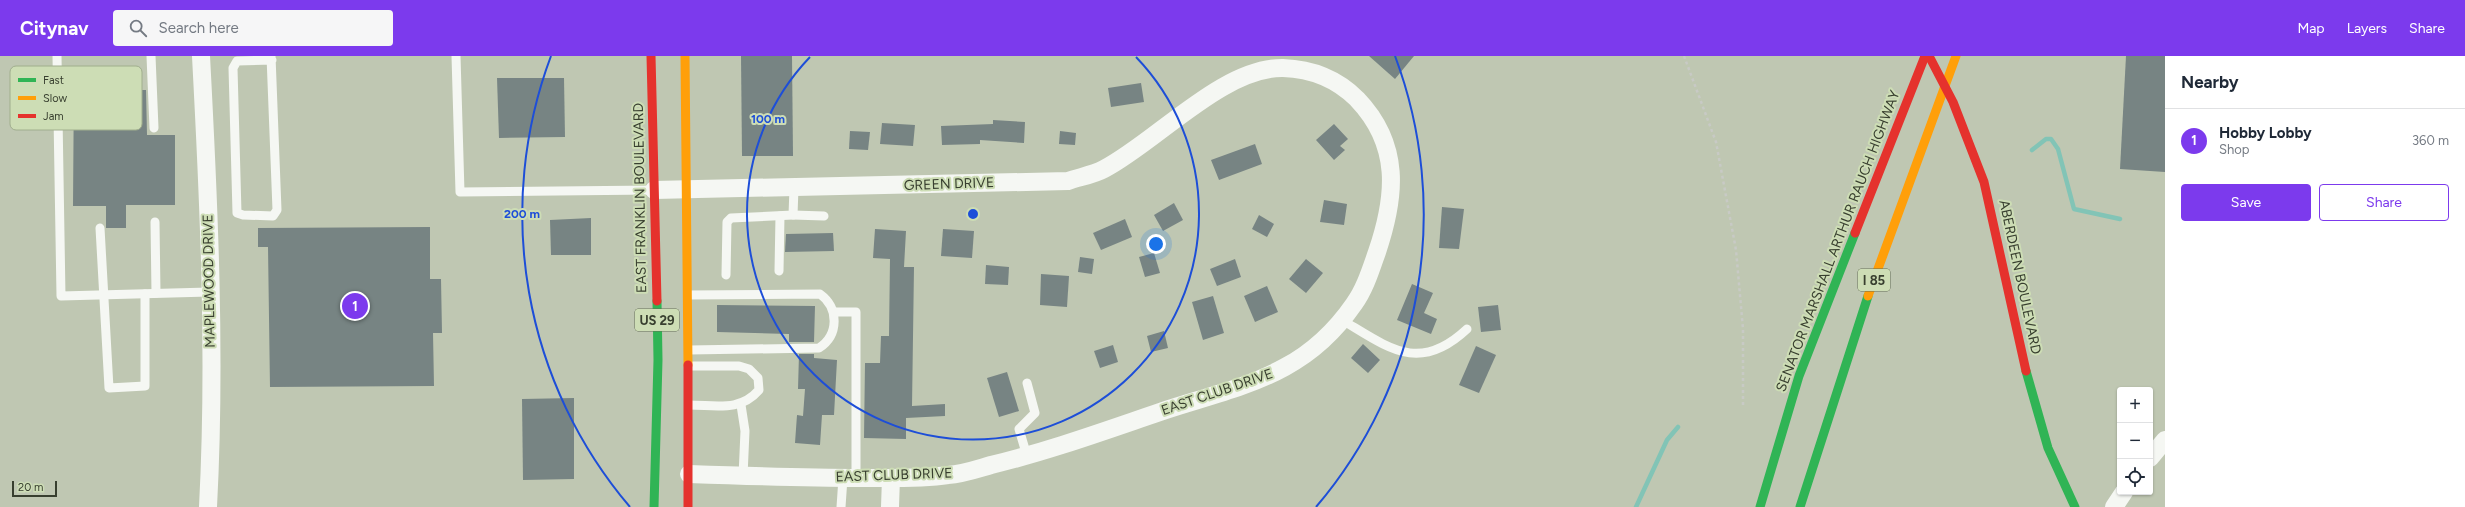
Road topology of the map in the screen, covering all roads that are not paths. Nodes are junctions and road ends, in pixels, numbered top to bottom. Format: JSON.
{"nodes":[{"id":1,"x":57,"y":56,"type":"edge"},
{"id":2,"x":151,"y":56,"type":"edge"},
{"id":3,"x":201,"y":56,"type":"edge"},
{"id":4,"x":456,"y":56,"type":"edge"},
{"id":5,"x":651,"y":56,"type":"edge"},
{"id":6,"x":685,"y":56,"type":"edge"},
{"id":7,"x":1925,"y":56,"type":"edge"},
{"id":8,"x":1929,"y":56,"type":"edge"},
{"id":9,"x":1956,"y":56,"type":"edge"},
{"id":10,"x":271,"y":58,"type":"edge"},
{"id":11,"x":57,"y":66,"type":"edge"},
{"id":12,"x":1218,"y":90,"type":"joint"},
{"id":13,"x":154,"y":128,"type":"dead end"},
{"id":14,"x":59,"y":130,"type":"edge"},
{"id":15,"x":794,"y":188,"type":"junction"},
{"id":16,"x":654,"y":190,"type":"junction"},
{"id":17,"x":688,"y":191,"type":"junction"},
{"id":18,"x":794,"y":215,"type":"junction"},
{"id":19,"x":780,"y":216,"type":"junction"},
{"id":20,"x":824,"y":216,"type":"dead end"},
{"id":21,"x":155,"y":222,"type":"dead end"},
{"id":22,"x":100,"y":228,"type":"dead end"},
{"id":23,"x":779,"y":270,"type":"dead end"},
{"id":24,"x":726,"y":276,"type":"dead end"},
{"id":25,"x":209,"y":292,"type":"junction"},
{"id":26,"x":145,"y":294,"type":"junction"},
{"id":27,"x":156,"y":294,"type":"junction"},
{"id":28,"x":105,"y":295,"type":"junction"},
{"id":29,"x":688,"y":296,"type":"junction"},
{"id":30,"x":834,"y":312,"type":"junction"},
{"id":31,"x":1342,"y":320,"type":"junction"},
{"id":32,"x":1467,"y":329,"type":"dead end"},
{"id":33,"x":689,"y":350,"type":"junction"},
{"id":34,"x":689,"y":366,"type":"junction"},
{"id":35,"x":1027,"y":383,"type":"dead end"},
{"id":36,"x":689,"y":405,"type":"junction"},
{"id":37,"x":741,"y":405,"type":"junction"},
{"id":38,"x":2165,"y":440,"type":"edge"},
{"id":39,"x":2153,"y":454,"type":"edge"},
{"id":40,"x":1027,"y":456,"type":"junction"},
{"id":41,"x":689,"y":474,"type":"junction"},
{"id":42,"x":743,"y":476,"type":"junction"},
{"id":43,"x":849,"y":478,"type":"junction"},
{"id":44,"x":891,"y":478,"type":"junction"},
{"id":45,"x":2122,"y":495,"type":"edge"},
{"id":46,"x":208,"y":507,"type":"edge"},
{"id":47,"x":654,"y":507,"type":"edge"},
{"id":48,"x":688,"y":507,"type":"edge"},
{"id":49,"x":841,"y":507,"type":"edge"},
{"id":50,"x":890,"y":507,"type":"edge"},
{"id":51,"x":1760,"y":507,"type":"edge"},
{"id":52,"x":1800,"y":507,"type":"edge"},
{"id":53,"x":2075,"y":507,"type":"edge"},
{"id":54,"x":2114,"y":507,"type":"edge"}],
"edges":[{"from":1,"to":11,"type":"lane"},
{"from":2,"to":13,"type":"lane"},
{"from":3,"to":25,"type":"street","name":"MAPLEWOOD DRIVE"},
{"from":4,"to":16,"type":"lane"},
{"from":5,"to":16,"type":"main road","name":"EAST FRANKLIN BOULEVARD","number":"US 29"},
{"from":6,"to":17,"type":"main road","number":"US 29"},
{"from":7,"to":51,"type":"main road","name":"SENATOR MARSHALL ARTHUR RAUCH HIGHWAY","number":"I 85"},
{"from":8,"to":53,"type":"main road","name":"ABERDEEN BOULEVARD"},
{"from":9,"to":52,"type":"main road","number":"I 85"},
{"from":10,"to":10,"type":"lane"},
{"from":12,"to":15,"type":"street","name":"GREEN DRIVE"},
{"from":12,"to":31,"type":"street","name":"EAST CLUB DRIVE"},
{"from":14,"to":28,"type":"lane"},
{"from":15,"to":17,"type":"street","name":"GREEN DRIVE"},
{"from":15,"to":18,"type":"lane"},
{"from":16,"to":17,"type":"street","name":"GREEN DRIVE"},
{"from":16,"to":47,"type":"main road","name":"EAST FRANKLIN BOULEVARD","number":"US 29"},
{"from":17,"to":29,"type":"main road","number":"US 29"},
{"from":18,"to":19,"type":"lane"},
{"from":18,"to":20,"type":"lane"},
{"from":19,"to":23,"type":"lane"},
{"from":19,"to":24,"type":"lane"},
{"from":21,"to":27,"type":"lane"},
{"from":22,"to":28,"type":"lane"},
{"from":25,"to":27,"type":"lane"},
{"from":25,"to":46,"type":"street","name":"MAPLEWOOD DRIVE"},
{"from":26,"to":27,"type":"lane"},
{"from":26,"to":28,"type":"lane"},
{"from":26,"to":28,"type":"lane"},
{"from":29,"to":30,"type":"lane"},
{"from":29,"to":33,"type":"main road","number":"US 29"},
{"from":30,"to":33,"type":"lane"},
{"from":30,"to":43,"type":"lane"},
{"from":31,"to":32,"type":"lane"},
{"from":31,"to":40,"type":"street","name":"EAST CLUB DRIVE"},
{"from":33,"to":34,"type":"main road","number":"US 29"},
{"from":34,"to":36,"type":"main road","number":"US 29"},
{"from":34,"to":37,"type":"lane"},
{"from":35,"to":40,"type":"lane"},
{"from":36,"to":37,"type":"lane"},
{"from":36,"to":41,"type":"main road","number":"US 29"},
{"from":37,"to":42,"type":"lane"},
{"from":38,"to":39,"type":"street"},
{"from":40,"to":44,"type":"street","name":"EAST CLUB DRIVE"},
{"from":41,"to":42,"type":"street","name":"EAST CLUB DRIVE"},
{"from":41,"to":48,"type":"main road","number":"US 29"},
{"from":42,"to":43,"type":"street","name":"EAST CLUB DRIVE"},
{"from":43,"to":44,"type":"street","name":"EAST CLUB DRIVE"},
{"from":43,"to":49,"type":"lane"},
{"from":44,"to":50,"type":"street"},
{"from":45,"to":54,"type":"street"}]}
